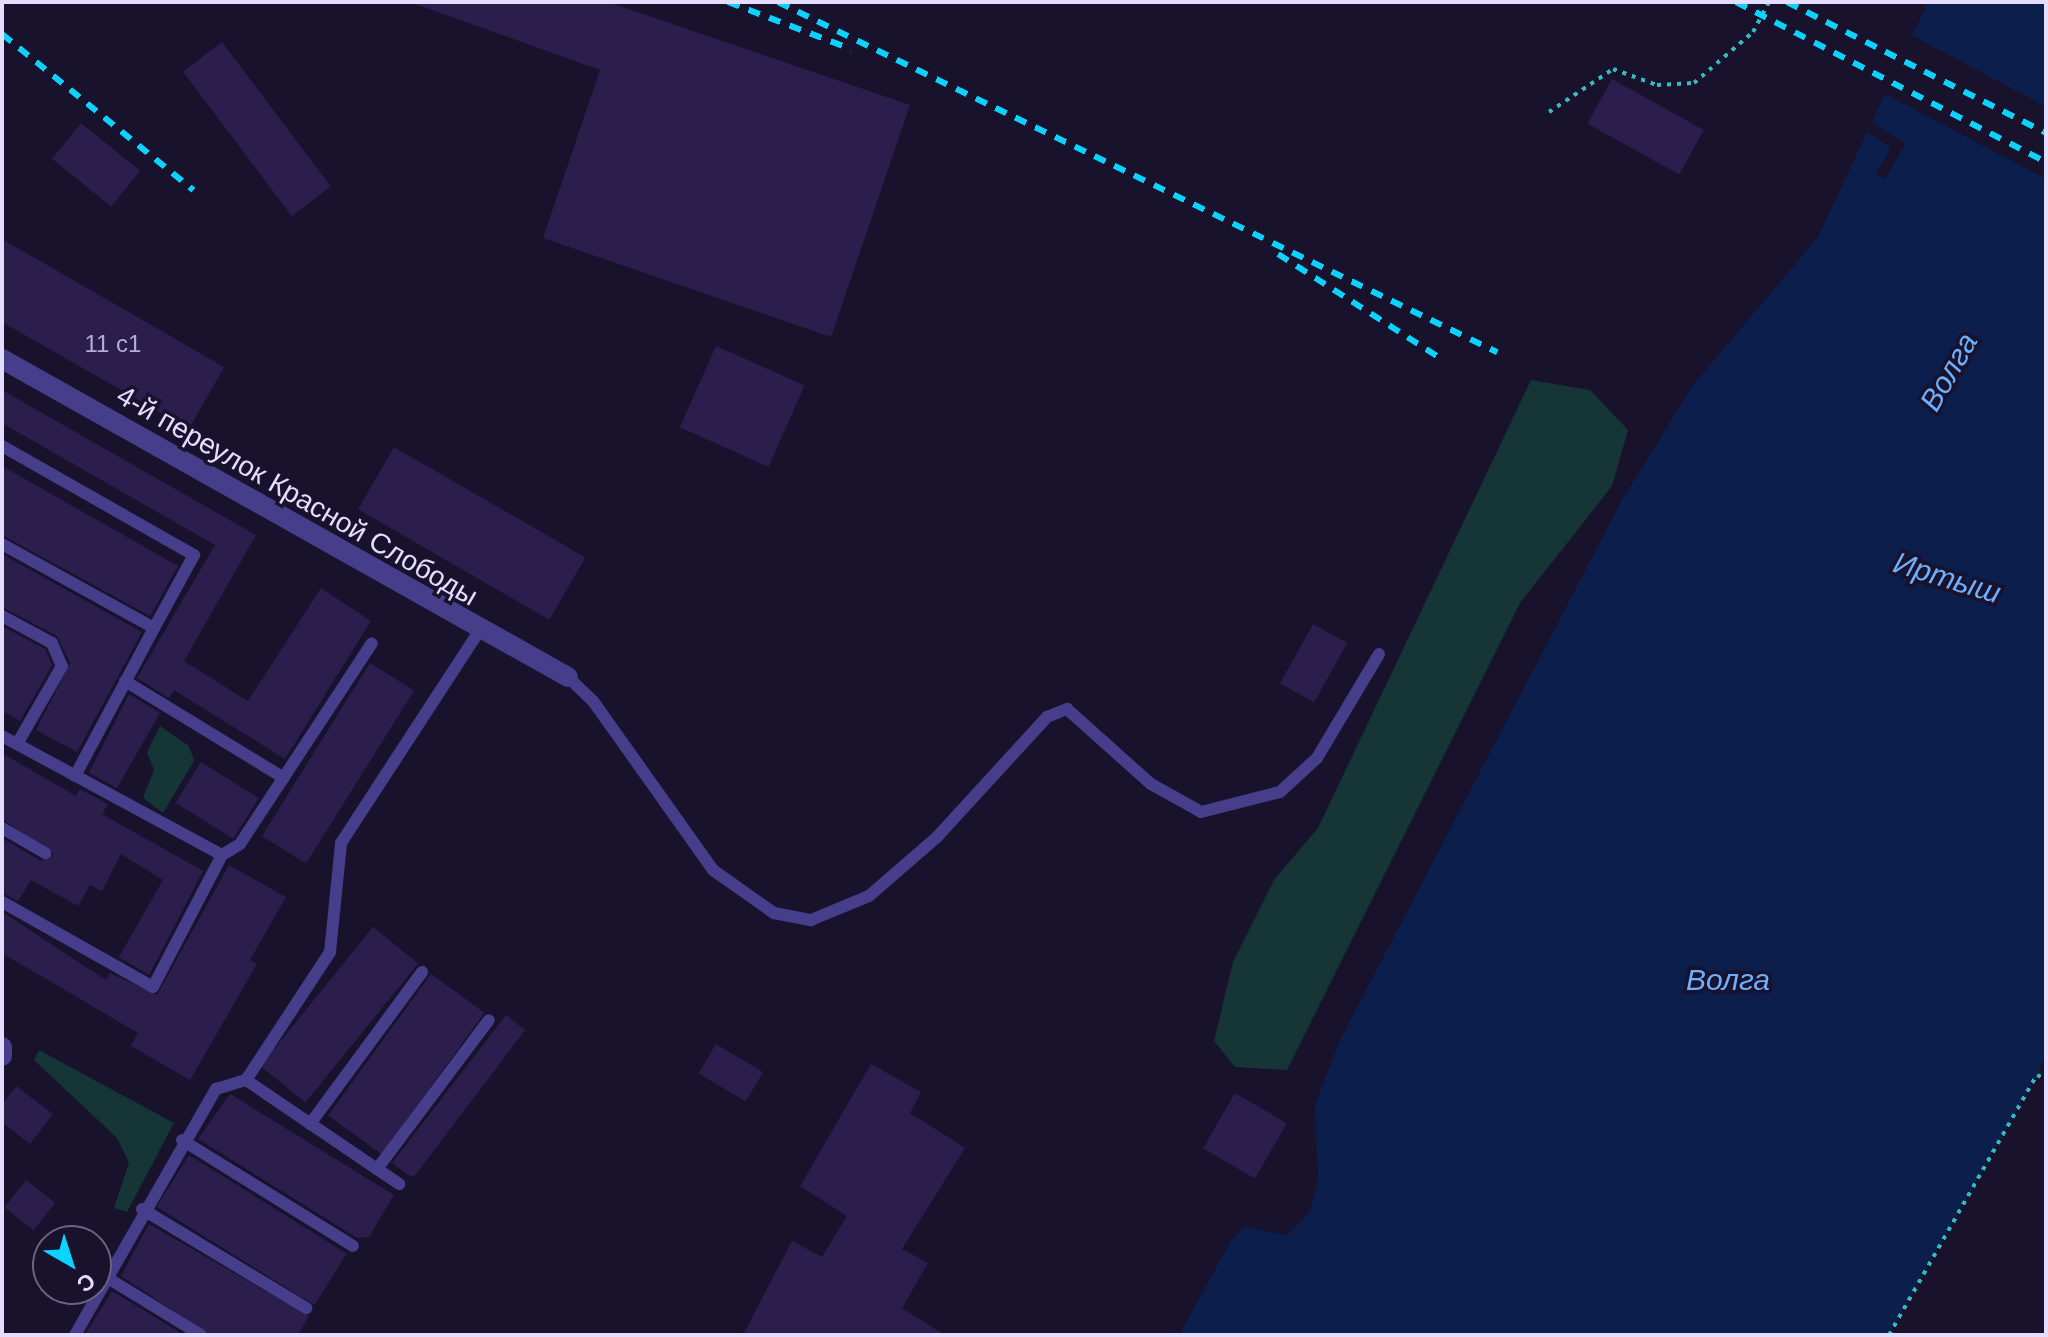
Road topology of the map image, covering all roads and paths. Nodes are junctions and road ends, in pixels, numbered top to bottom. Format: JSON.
{"nodes":[{"id":1,"x":1769,"y":2,"type":"edge"},
{"id":2,"x":1549,"y":112,"type":"dead end"},
{"id":3,"x":2,"y":359,"type":"edge"},
{"id":4,"x":2,"y":446,"type":"edge"},
{"id":5,"x":2,"y":544,"type":"edge"},
{"id":6,"x":2,"y":616,"type":"edge"},
{"id":7,"x":154,"y":628,"type":"junction"},
{"id":8,"x":478,"y":633,"type":"junction"},
{"id":9,"x":372,"y":643,"type":"dead end"},
{"id":10,"x":1379,"y":654,"type":"dead end"},
{"id":11,"x":568,"y":677,"type":"joint"},
{"id":12,"x":125,"y":681,"type":"junction"},
{"id":13,"x":2,"y":736,"type":"edge"},
{"id":14,"x":17,"y":744,"type":"junction"},
{"id":15,"x":75,"y":776,"type":"junction"},
{"id":16,"x":284,"y":778,"type":"junction"},
{"id":17,"x":2,"y":828,"type":"edge"},
{"id":18,"x":45,"y":853,"type":"dead end"},
{"id":19,"x":222,"y":855,"type":"junction"},
{"id":20,"x":2,"y":902,"type":"edge"},
{"id":21,"x":422,"y":972,"type":"dead end"},
{"id":22,"x":489,"y":1020,"type":"dead end"},
{"id":23,"x":2046,"y":1079,"type":"edge"},
{"id":24,"x":246,"y":1080,"type":"junction"},
{"id":25,"x":310,"y":1124,"type":"junction"},
{"id":26,"x":182,"y":1140,"type":"junction"},
{"id":27,"x":377,"y":1169,"type":"junction"},
{"id":28,"x":399,"y":1184,"type":"dead end"},
{"id":29,"x":142,"y":1209,"type":"junction"},
{"id":30,"x":353,"y":1246,"type":"dead end"},
{"id":31,"x":112,"y":1266,"type":"edge"},
{"id":32,"x":112,"y":1281,"type":"edge"},
{"id":33,"x":91,"y":1305,"type":"edge"},
{"id":34,"x":306,"y":1308,"type":"dead end"},
{"id":35,"x":75,"y":1335,"type":"edge"},
{"id":36,"x":201,"y":1335,"type":"edge"},
{"id":37,"x":1889,"y":1335,"type":"edge"}],
"edges":[{"from":1,"to":2,"type":"path"},
{"from":3,"to":8,"type":"street","name":"4-й переулок Красной Слободы"},
{"from":4,"to":7,"type":"lane"},
{"from":5,"to":7,"type":"lane"},
{"from":6,"to":14,"type":"lane"},
{"from":7,"to":12,"type":"lane"},
{"from":8,"to":11,"type":"street","name":"4-й переулок Красной Слободы"},
{"from":8,"to":24,"type":"lane"},
{"from":9,"to":16,"type":"lane"},
{"from":10,"to":11,"type":"lane"},
{"from":12,"to":15,"type":"lane"},
{"from":12,"to":16,"type":"lane"},
{"from":13,"to":14,"type":"lane"},
{"from":14,"to":15,"type":"lane"},
{"from":15,"to":19,"type":"lane"},
{"from":16,"to":19,"type":"lane"},
{"from":17,"to":18,"type":"lane"},
{"from":19,"to":20,"type":"lane"},
{"from":21,"to":25,"type":"lane"},
{"from":22,"to":27,"type":"lane"},
{"from":23,"to":37,"type":"path"},
{"from":24,"to":25,"type":"lane"},
{"from":24,"to":26,"type":"lane"},
{"from":25,"to":27,"type":"lane"},
{"from":26,"to":29,"type":"lane"},
{"from":26,"to":30,"type":"lane"},
{"from":27,"to":28,"type":"lane"},
{"from":29,"to":31,"type":"lane"},
{"from":29,"to":34,"type":"lane"},
{"from":32,"to":36,"type":"lane"},
{"from":33,"to":35,"type":"lane"}]}
